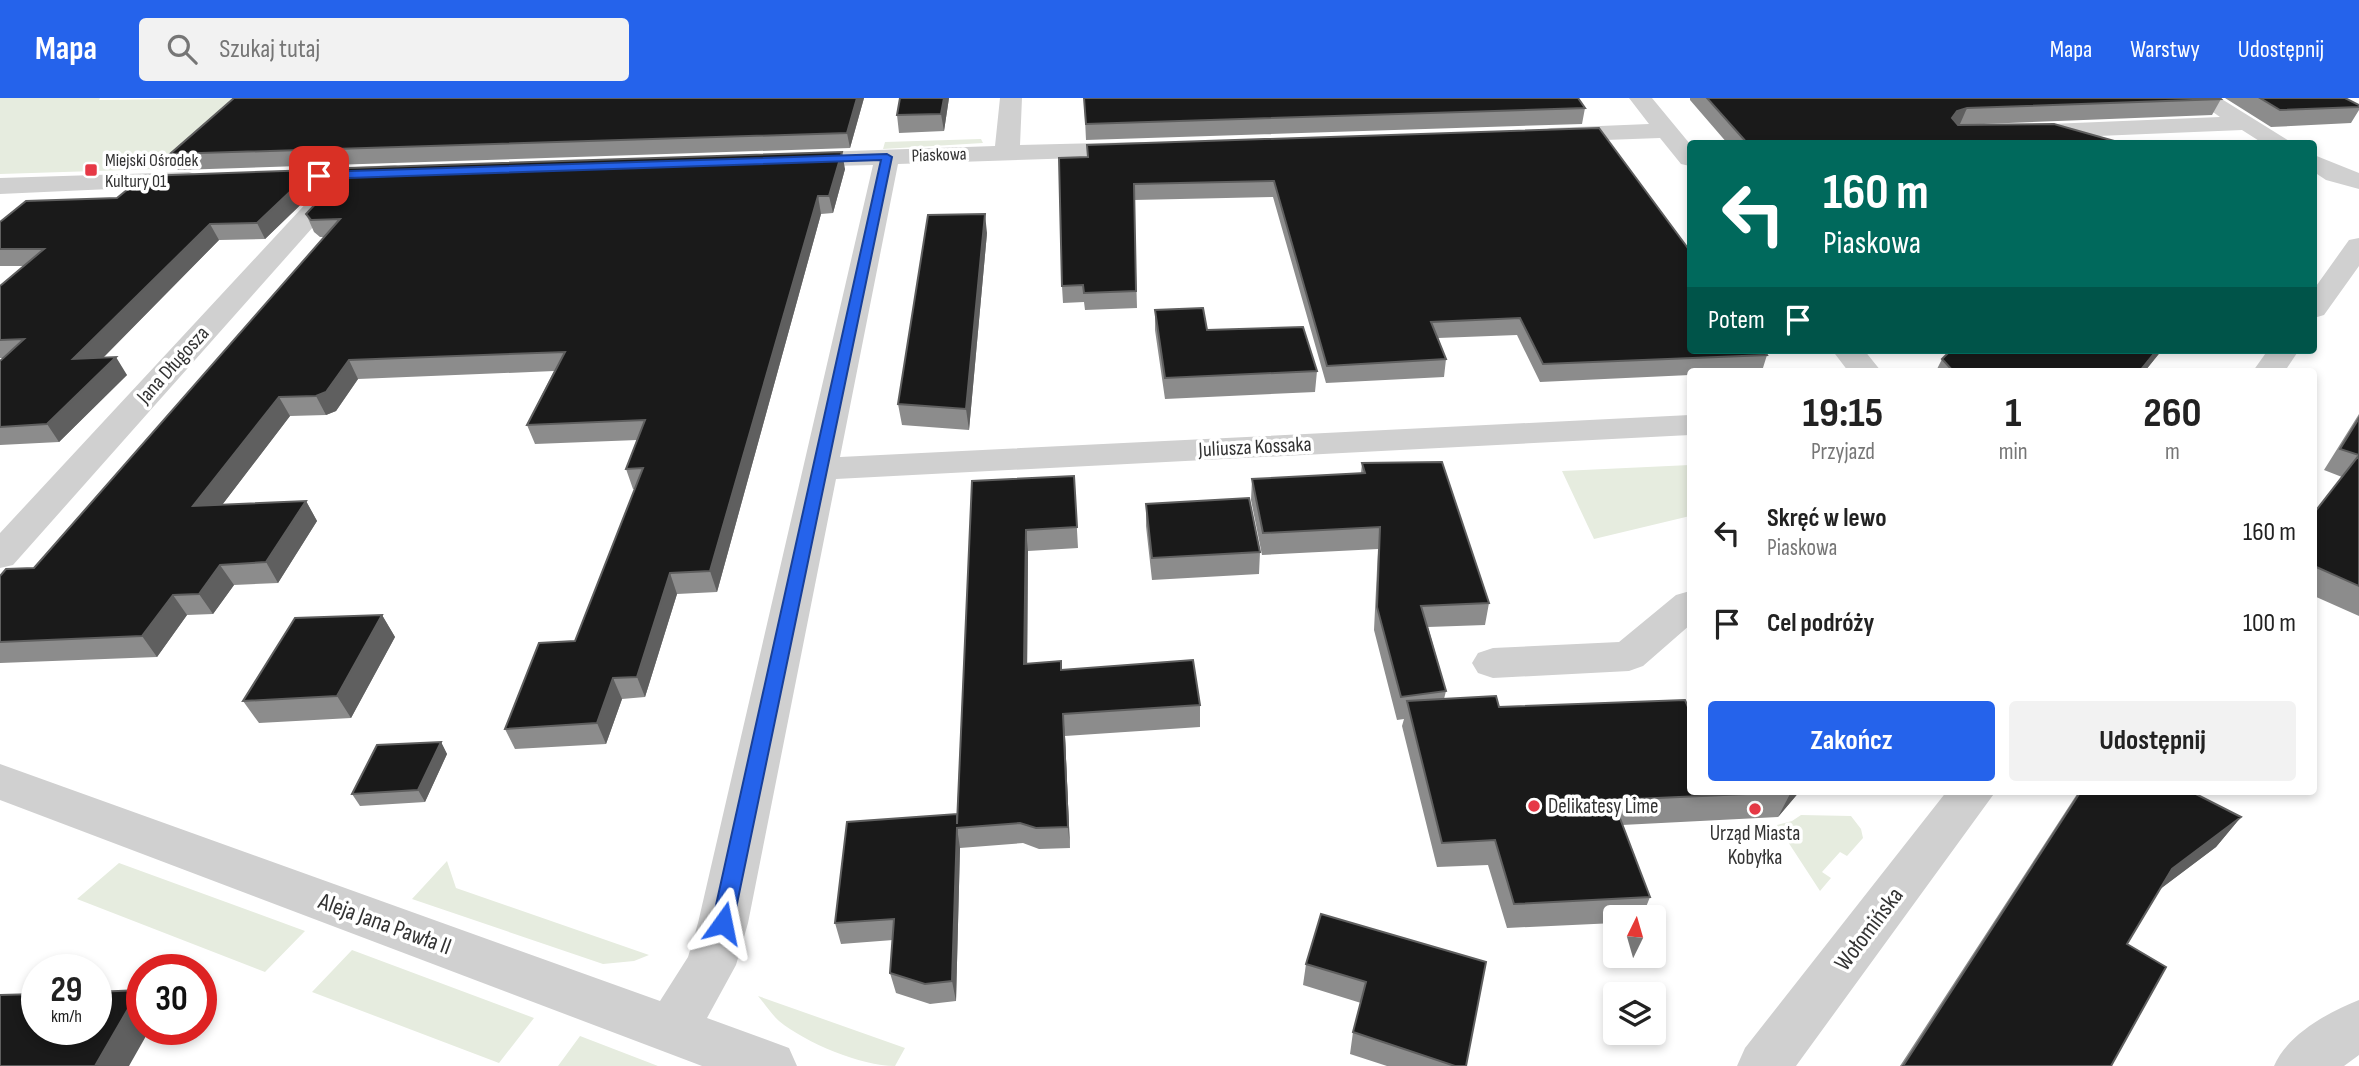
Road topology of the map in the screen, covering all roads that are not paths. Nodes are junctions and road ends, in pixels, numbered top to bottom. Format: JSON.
{"nodes":[{"id":1,"x":1011,"y":98,"type":"edge"},
{"id":2,"x":1640,"y":98,"type":"edge"},
{"id":3,"x":2204,"y":98,"type":"edge"},
{"id":4,"x":2248,"y":123,"type":"junction"},
{"id":5,"x":1667,"y":131,"type":"junction"},
{"id":6,"x":2001,"y":133,"type":"edge"},
{"id":7,"x":1524,"y":136,"type":"edge"},
{"id":8,"x":2276,"y":140,"type":"edge"},
{"id":9,"x":1160,"y":148,"type":"edge"},
{"id":10,"x":1007,"y":153,"type":"junction"},
{"id":11,"x":1687,"y":155,"type":"edge"},
{"id":12,"x":887,"y":157,"type":"junction"},
{"id":13,"x":762,"y":161,"type":"edge"},
{"id":14,"x":2317,"y":164,"type":"edge"},
{"id":15,"x":416,"y":172,"type":"edge"},
{"id":16,"x":346,"y":175,"type":"junction"},
{"id":17,"x":236,"y":178,"type":"edge"},
{"id":18,"x":209,"y":179,"type":"edge"},
{"id":19,"x":2359,"y":181,"type":"edge"},
{"id":20,"x":0,"y":186,"type":"edge"},
{"id":21,"x":2359,"y":246,"type":"edge"},
{"id":22,"x":2317,"y":305,"type":"edge"},
{"id":23,"x":1850,"y":354,"type":"edge"},
{"id":24,"x":1862,"y":368,"type":"edge"},
{"id":25,"x":1687,"y":425,"type":"edge"},
{"id":26,"x":819,"y":469,"type":"junction"},
{"id":27,"x":0,"y":556,"type":"edge"},
{"id":28,"x":1687,"y":607,"type":"edge"},
{"id":29,"x":1493,"y":663,"type":"dead end"},
{"id":30,"x":0,"y":782,"type":"edge"},
{"id":31,"x":1970,"y":795,"type":"edge"},
{"id":32,"x":2359,"y":1024,"type":"edge"},
{"id":33,"x":672,"y":1029,"type":"junction"},
{"id":34,"x":770,"y":1066,"type":"edge"},
{"id":35,"x":1765,"y":1066,"type":"edge"},
{"id":36,"x":2301,"y":1066,"type":"edge"}],
"edges":[{"from":1,"to":10,"type":"street"},
{"from":2,"to":5,"type":"street"},
{"from":3,"to":4,"type":"street"},
{"from":4,"to":6,"type":"street"},
{"from":4,"to":8,"type":"street"},
{"from":5,"to":7,"type":"street"},
{"from":5,"to":11,"type":"street"},
{"from":9,"to":10,"type":"street","name":"Piaskowa"},
{"from":10,"to":12,"type":"street","name":"Piaskowa"},
{"from":12,"to":13,"type":"street","name":"Piaskowa"},
{"from":12,"to":26,"type":"street"},
{"from":14,"to":19,"type":"street"},
{"from":15,"to":16,"type":"street"},
{"from":16,"to":17,"type":"street"},
{"from":16,"to":27,"type":"street","name":"Jana Długosza"},
{"from":18,"to":20,"type":"street"},
{"from":21,"to":22,"type":"street"},
{"from":23,"to":24,"type":"street"},
{"from":25,"to":26,"type":"street","name":"Juliusza Kossaka"},
{"from":26,"to":33,"type":"street"},
{"from":28,"to":29,"type":"street"},
{"from":30,"to":33,"type":"street","name":"Aleja Jana Pawła II"},
{"from":31,"to":35,"type":"street","name":"Wołomińska"},
{"from":32,"to":36,"type":"street"},
{"from":33,"to":34,"type":"street","name":"Aleja Jana Pawła II"}]}
